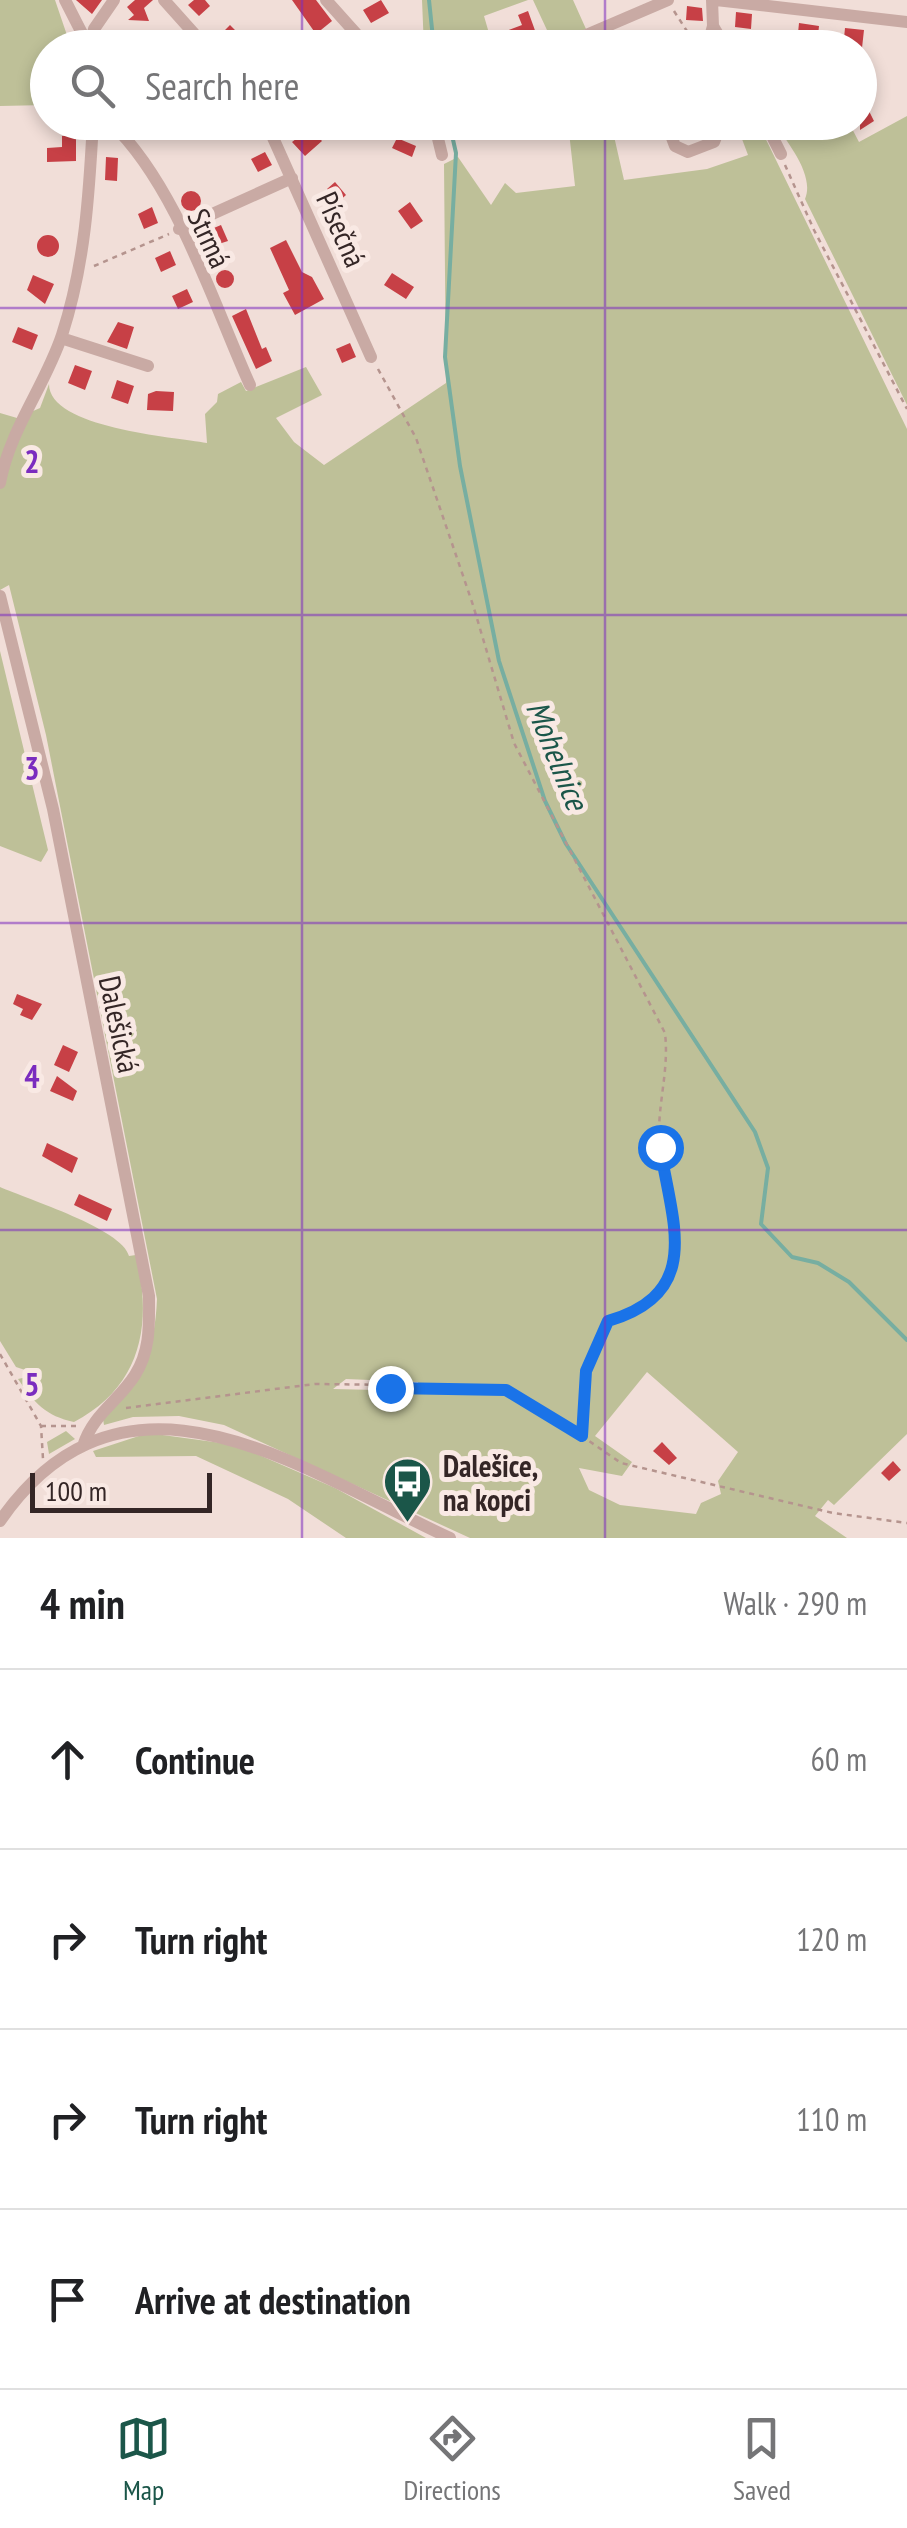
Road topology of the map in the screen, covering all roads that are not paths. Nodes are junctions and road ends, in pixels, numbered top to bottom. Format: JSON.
{"nodes":[{"id":1,"x":65,"y":0,"type":"edge"},
{"id":2,"x":114,"y":0,"type":"edge"},
{"id":3,"x":164,"y":0,"type":"edge"},
{"id":4,"x":326,"y":0,"type":"edge"},
{"id":5,"x":669,"y":0,"type":"edge"},
{"id":6,"x":714,"y":0,"type":"edge"},
{"id":7,"x":907,"y":22,"type":"edge"},
{"id":8,"x":713,"y":26,"type":"junction"},
{"id":9,"x":80,"y":30,"type":"edge"},
{"id":10,"x":94,"y":30,"type":"edge"},
{"id":11,"x":191,"y":30,"type":"edge"},
{"id":12,"x":353,"y":30,"type":"edge"},
{"id":13,"x":598,"y":30,"type":"edge"},
{"id":14,"x":712,"y":30,"type":"edge"},
{"id":15,"x":715,"y":30,"type":"edge"},
{"id":16,"x":92,"y":140,"type":"edge"},
{"id":17,"x":126,"y":140,"type":"edge"},
{"id":18,"x":274,"y":140,"type":"edge"},
{"id":19,"x":438,"y":140,"type":"edge"},
{"id":20,"x":673,"y":140,"type":"edge"},
{"id":21,"x":715,"y":140,"type":"edge"},
{"id":22,"x":773,"y":140,"type":"edge"},
{"id":23,"x":780,"y":154,"type":"road end"},
{"id":24,"x":442,"y":155,"type":"dead end"},
{"id":25,"x":292,"y":178,"type":"junction"},
{"id":26,"x":180,"y":229,"type":"junction"},
{"id":27,"x":61,"y":338,"type":"junction"},
{"id":28,"x":371,"y":357,"type":"road end"},
{"id":29,"x":148,"y":366,"type":"dead end"},
{"id":30,"x":250,"y":385,"type":"dead end"},
{"id":31,"x":0,"y":483,"type":"edge"},
{"id":32,"x":0,"y":596,"type":"edge"},
{"id":33,"x":83,"y":1446,"type":"junction"},
{"id":34,"x":0,"y":1521,"type":"edge"},
{"id":35,"x":450,"y":1538,"type":"edge"}],
"edges":[{"from":1,"to":9,"type":"street"},
{"from":2,"to":10,"type":"street"},
{"from":3,"to":11,"type":"street"},
{"from":4,"to":12,"type":"street"},
{"from":5,"to":13,"type":"street"},
{"from":6,"to":7,"type":"street"},
{"from":6,"to":8,"type":"street"},
{"from":8,"to":14,"type":"street"},
{"from":8,"to":15,"type":"street"},
{"from":16,"to":27,"type":"street"},
{"from":17,"to":26,"type":"street","name":"Strmá"},
{"from":18,"to":25,"type":"street","name":"Písečná"},
{"from":19,"to":24,"type":"street"},
{"from":20,"to":21,"type":"street"},
{"from":22,"to":23,"type":"street"},
{"from":25,"to":26,"type":"street"},
{"from":25,"to":28,"type":"street","name":"Písečná"},
{"from":26,"to":30,"type":"street","name":"Strmá"},
{"from":27,"to":29,"type":"street"},
{"from":27,"to":31,"type":"street"},
{"from":32,"to":33,"type":"street","name":"Dalešická"},
{"from":33,"to":34,"type":"street"},
{"from":33,"to":35,"type":"street"}]}
